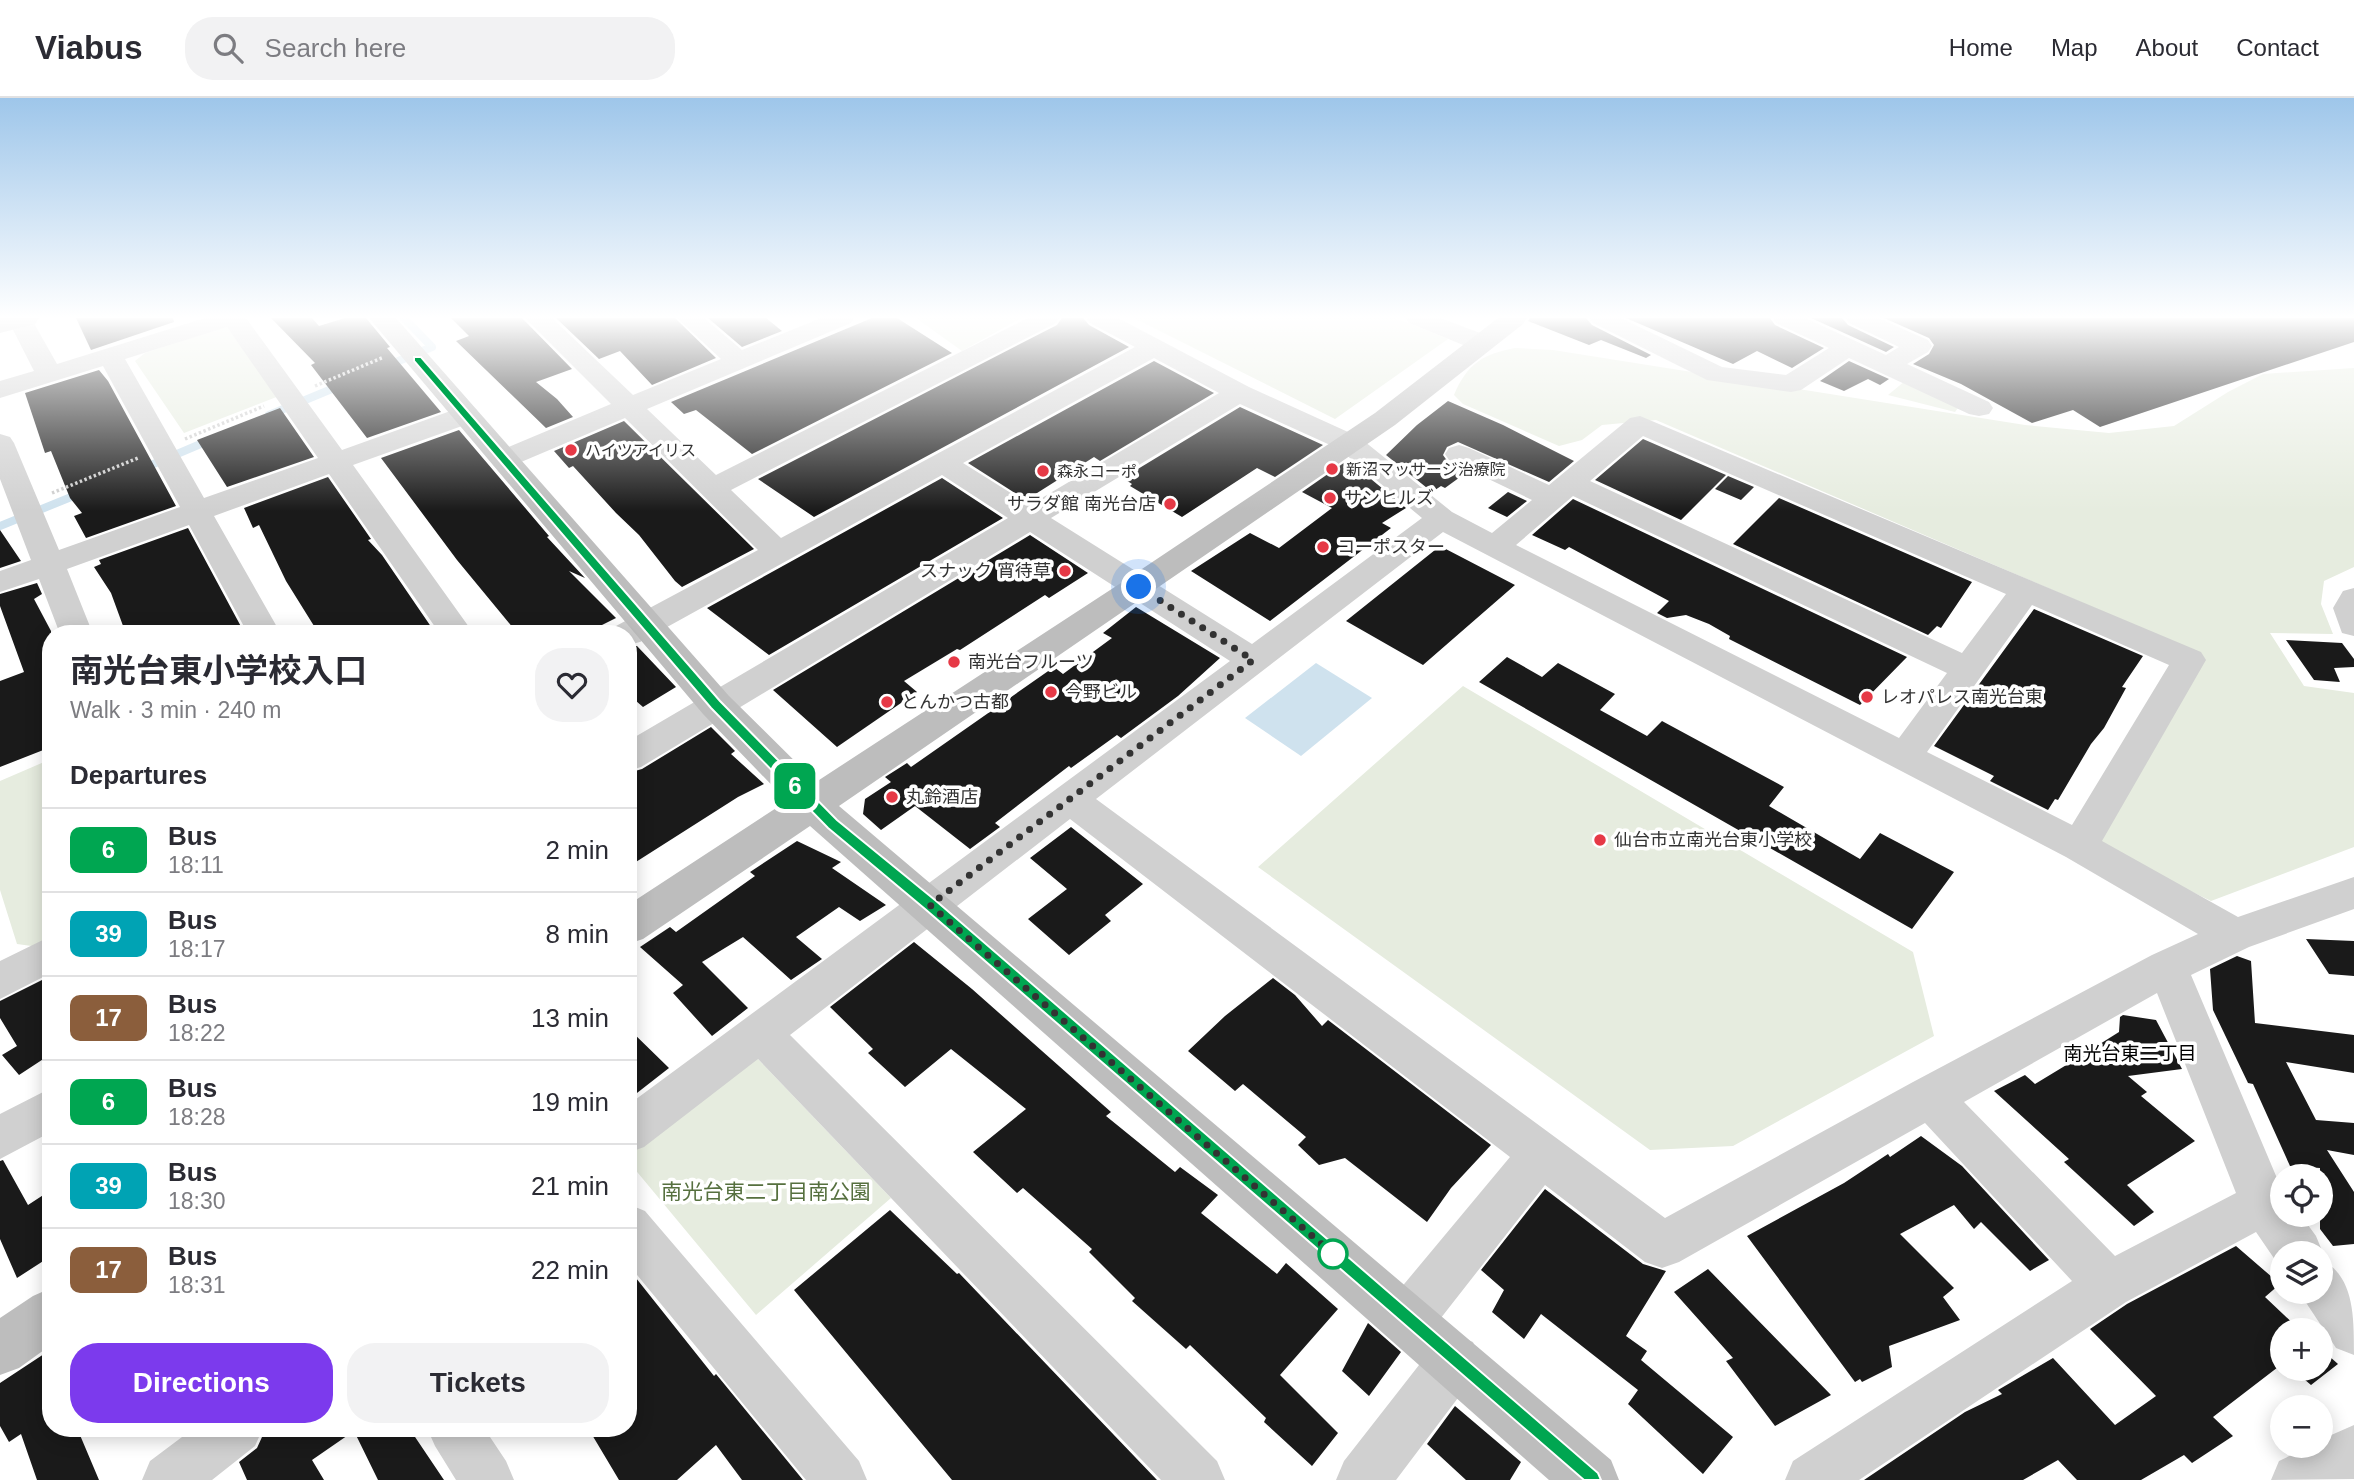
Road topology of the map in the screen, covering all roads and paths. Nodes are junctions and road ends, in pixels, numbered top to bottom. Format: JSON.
{"nodes":[{"id":1,"x":23,"y":382,"type":"edge"},
{"id":2,"x":125,"y":382,"type":"edge"},
{"id":3,"x":279,"y":382,"type":"edge"},
{"id":4,"x":340,"y":382,"type":"edge"},
{"id":5,"x":438,"y":382,"type":"edge"},
{"id":6,"x":604,"y":382,"type":"edge"},
{"id":7,"x":688,"y":382,"type":"edge"},
{"id":8,"x":920,"y":382,"type":"edge"},
{"id":9,"x":1090,"y":382,"type":"edge"},
{"id":10,"x":1220,"y":382,"type":"edge"},
{"id":11,"x":1432,"y":382,"type":"edge"},
{"id":12,"x":1924,"y":382,"type":"edge"},
{"id":13,"x":0,"y":390,"type":"edge"},
{"id":14,"x":1239,"y":393,"type":"junction"},
{"id":15,"x":293,"y":402,"type":"junction"},
{"id":16,"x":629,"y":407,"type":"junction"},
{"id":17,"x":1979,"y":408,"type":"dead end"},
{"id":18,"x":466,"y":415,"type":"junction"},
{"id":19,"x":0,"y":443,"type":"edge"},
{"id":20,"x":1349,"y":443,"type":"junction"},
{"id":21,"x":165,"y":454,"type":"junction"},
{"id":22,"x":1460,"y":454,"type":"dead end"},
{"id":23,"x":504,"y":459,"type":"junction"},
{"id":24,"x":335,"y":462,"type":"junction"},
{"id":25,"x":943,"y":463,"type":"junction"},
{"id":26,"x":712,"y":488,"type":"junction"},
{"id":27,"x":1561,"y":490,"type":"junction"},
{"id":28,"x":27,"y":510,"type":"junction"},
{"id":29,"x":197,"y":511,"type":"junction"},
{"id":30,"x":1030,"y":518,"type":"junction"},
{"id":31,"x":1441,"y":519,"type":"junction"},
{"id":32,"x":1495,"y":546,"type":"junction"},
{"id":33,"x":779,"y":553,"type":"junction"},
{"id":34,"x":49,"y":565,"type":"junction"},
{"id":35,"x":0,"y":582,"type":"edge"},
{"id":36,"x":1139,"y":587,"type":"junction"},
{"id":37,"x":2026,"y":590,"type":"junction"},
{"id":38,"x":2354,"y":599,"type":"edge"},
{"id":39,"x":73,"y":625,"type":"edge"},
{"id":40,"x":260,"y":625,"type":"edge"},
{"id":41,"x":452,"y":625,"type":"edge"},
{"id":42,"x":635,"y":625,"type":"edge"},
{"id":43,"x":2354,"y":625,"type":"edge"},
{"id":44,"x":637,"y":628,"type":"edge"},
{"id":45,"x":1253,"y":660,"type":"junction"},
{"id":46,"x":1968,"y":669,"type":"junction"},
{"id":47,"x":716,"y":705,"type":"junction"},
{"id":48,"x":637,"y":753,"type":"edge"},
{"id":49,"x":1905,"y":756,"type":"junction"},
{"id":50,"x":1069,"y":799,"type":"junction"},
{"id":51,"x":814,"y":804,"type":"junction"},
{"id":52,"x":2079,"y":846,"type":"junction"},
{"id":53,"x":2351,"y":897,"type":"edge"},
{"id":54,"x":930,"y":905,"type":"junction"},
{"id":55,"x":637,"y":921,"type":"edge"},
{"id":56,"x":2235,"y":935,"type":"junction"},
{"id":57,"x":42,"y":958,"type":"edge"},
{"id":58,"x":2167,"y":967,"type":"junction"},
{"id":59,"x":0,"y":981,"type":"edge"},
{"id":60,"x":760,"y":1033,"type":"junction"},
{"id":61,"x":1929,"y":1097,"type":"junction"},
{"id":62,"x":42,"y":1113,"type":"edge"},
{"id":63,"x":637,"y":1125,"type":"edge"},
{"id":64,"x":0,"y":1139,"type":"edge"},
{"id":65,"x":1541,"y":1154,"type":"junction"},
{"id":66,"x":2263,"y":1203,"type":"junction"},
{"id":67,"x":637,"y":1238,"type":"edge"},
{"id":68,"x":2290,"y":1241,"type":"edge"},
{"id":69,"x":2109,"y":1285,"type":"junction"},
{"id":70,"x":2333,"y":1301,"type":"edge"},
{"id":71,"x":1408,"y":1319,"type":"junction"},
{"id":72,"x":42,"y":1320,"type":"edge"},
{"id":73,"x":2354,"y":1330,"type":"edge"},
{"id":74,"x":0,"y":1349,"type":"edge"},
{"id":75,"x":1455,"y":1360,"type":"junction"},
{"id":76,"x":225,"y":1437,"type":"edge"},
{"id":77,"x":459,"y":1437,"type":"edge"},
{"id":78,"x":169,"y":1480,"type":"edge"},
{"id":79,"x":487,"y":1480,"type":"edge"},
{"id":80,"x":840,"y":1480,"type":"edge"},
{"id":81,"x":1198,"y":1480,"type":"edge"},
{"id":82,"x":1363,"y":1480,"type":"edge"},
{"id":83,"x":1591,"y":1480,"type":"edge"},
{"id":84,"x":1812,"y":1480,"type":"edge"}],
"edges":[{"from":1,"to":13,"type":"street"},
{"from":2,"to":21,"type":"street"},
{"from":3,"to":15,"type":"street"},
{"from":4,"to":15,"type":"path"},
{"from":5,"to":18,"type":"street"},
{"from":6,"to":16,"type":"street"},
{"from":7,"to":16,"type":"street"},
{"from":8,"to":26,"type":"street"},
{"from":9,"to":25,"type":"street"},
{"from":10,"to":14,"type":"street"},
{"from":11,"to":20,"type":"street"},
{"from":12,"to":17,"type":"street"},
{"from":14,"to":20,"type":"street"},
{"from":14,"to":30,"type":"street"},
{"from":15,"to":21,"type":"path"},
{"from":15,"to":24,"type":"street"},
{"from":16,"to":23,"type":"street"},
{"from":16,"to":26,"type":"street"},
{"from":18,"to":23,"type":"street"},
{"from":18,"to":24,"type":"street"},
{"from":19,"to":28,"type":"street"},
{"from":20,"to":31,"type":"street"},
{"from":20,"to":36,"type":"street"},
{"from":21,"to":28,"type":"path"},
{"from":21,"to":29,"type":"street"},
{"from":22,"to":27,"type":"street"},
{"from":23,"to":42,"type":"street"},
{"from":24,"to":29,"type":"street"},
{"from":24,"to":41,"type":"street"},
{"from":25,"to":30,"type":"street"},
{"from":25,"to":33,"type":"street"},
{"from":26,"to":33,"type":"street"},
{"from":27,"to":32,"type":"street"},
{"from":27,"to":37,"type":"street"},
{"from":27,"to":46,"type":"street"},
{"from":28,"to":34,"type":"street"},
{"from":29,"to":34,"type":"street"},
{"from":29,"to":40,"type":"street"},
{"from":30,"to":36,"type":"street"},
{"from":30,"to":47,"type":"street"},
{"from":31,"to":32,"type":"street"},
{"from":31,"to":45,"type":"street"},
{"from":32,"to":49,"type":"street"},
{"from":33,"to":44,"type":"street"},
{"from":34,"to":35,"type":"street"},
{"from":34,"to":39,"type":"street"},
{"from":36,"to":45,"type":"street"},
{"from":36,"to":51,"type":"street"},
{"from":37,"to":46,"type":"street"},
{"from":37,"to":52,"type":"street"},
{"from":38,"to":43,"type":"street"},
{"from":44,"to":47,"type":"street"},
{"from":45,"to":50,"type":"street"},
{"from":46,"to":49,"type":"street"},
{"from":47,"to":48,"type":"street"},
{"from":47,"to":51,"type":"street"},
{"from":49,"to":52,"type":"street"},
{"from":50,"to":54,"type":"street"},
{"from":50,"to":65,"type":"street"},
{"from":51,"to":54,"type":"street"},
{"from":51,"to":55,"type":"street"},
{"from":52,"to":56,"type":"street"},
{"from":53,"to":56,"type":"street"},
{"from":54,"to":60,"type":"street"},
{"from":54,"to":71,"type":"street"},
{"from":56,"to":58,"type":"street"},
{"from":57,"to":59,"type":"street"},
{"from":58,"to":61,"type":"street"},
{"from":58,"to":66,"type":"street"},
{"from":60,"to":63,"type":"street"},
{"from":60,"to":81,"type":"street"},
{"from":61,"to":65,"type":"street"},
{"from":61,"to":69,"type":"street"},
{"from":62,"to":64,"type":"street"},
{"from":65,"to":71,"type":"street"},
{"from":66,"to":68,"type":"street"},
{"from":66,"to":69,"type":"street"},
{"from":67,"to":80,"type":"street"},
{"from":69,"to":84,"type":"street"},
{"from":70,"to":73,"type":"street"},
{"from":71,"to":75,"type":"street"},
{"from":72,"to":74,"type":"street"},
{"from":75,"to":82,"type":"street"},
{"from":75,"to":83,"type":"street"},
{"from":76,"to":78,"type":"street"},
{"from":77,"to":79,"type":"street"}]}
